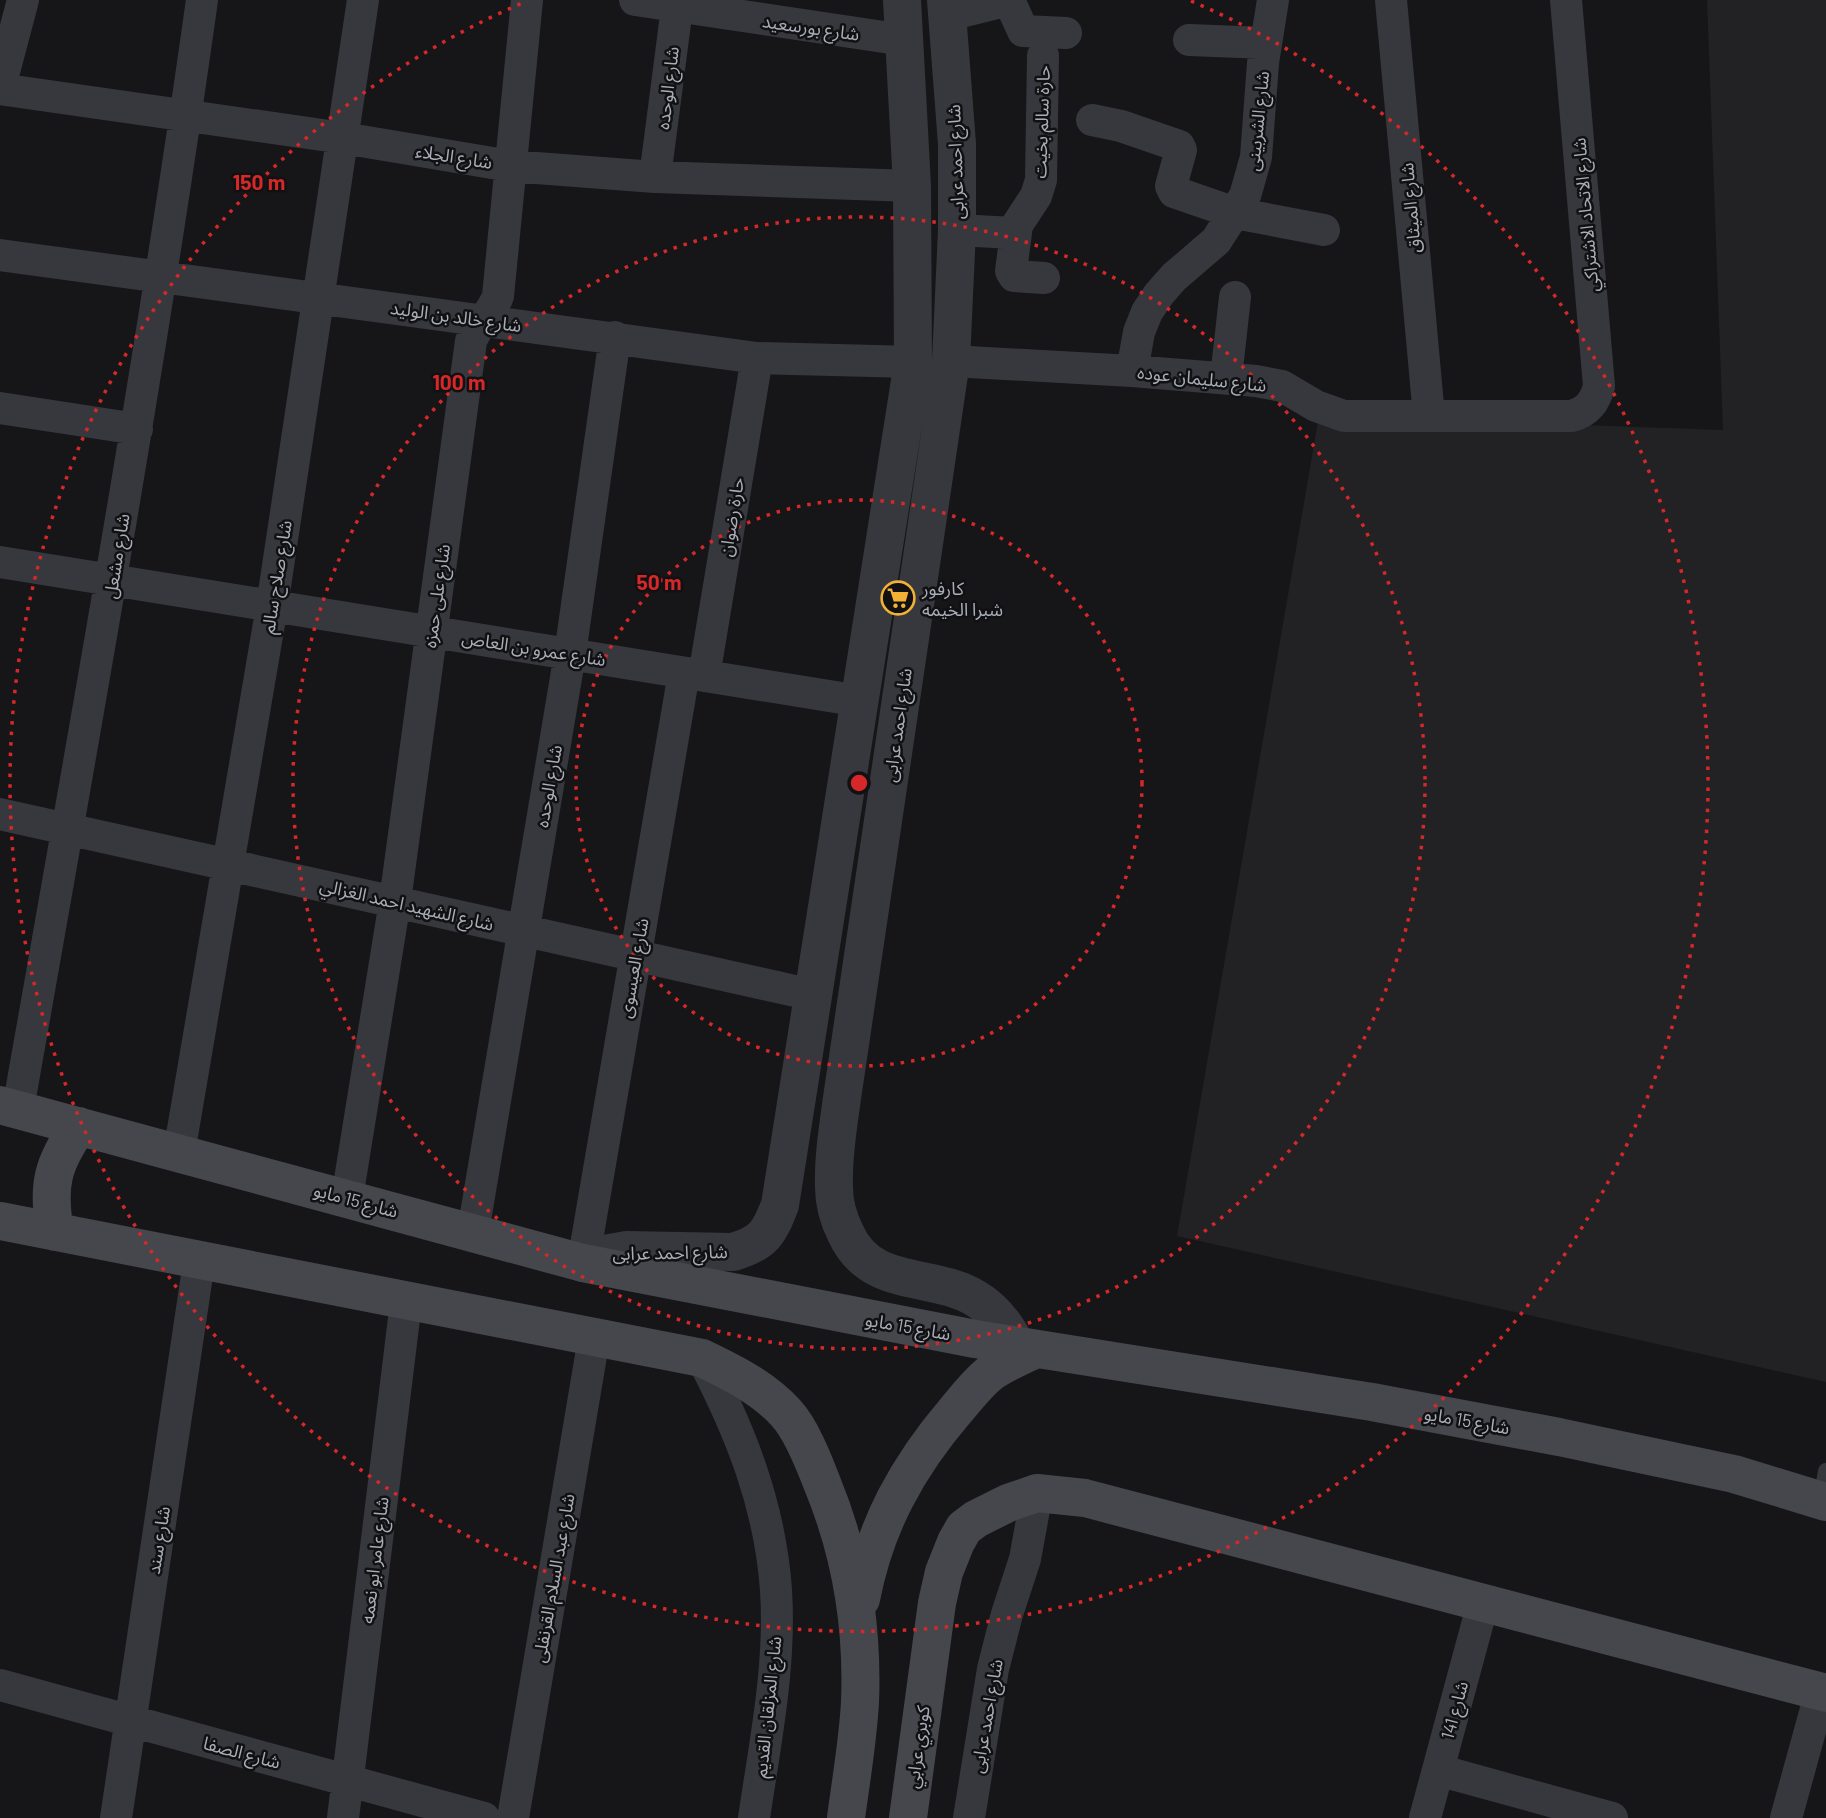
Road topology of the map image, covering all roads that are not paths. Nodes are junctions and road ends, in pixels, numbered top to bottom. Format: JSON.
{"nodes":[{"id":1,"x":23,"y":0,"type":"edge"},
{"id":2,"x":202,"y":0,"type":"edge"},
{"id":3,"x":363,"y":0,"type":"edge"},
{"id":4,"x":527,"y":0,"type":"edge"},
{"id":5,"x":635,"y":0,"type":"edge"},
{"id":6,"x":901,"y":0,"type":"edge"},
{"id":7,"x":1273,"y":0,"type":"edge"},
{"id":8,"x":1391,"y":0,"type":"edge"},
{"id":9,"x":1566,"y":0,"type":"edge"},
{"id":10,"x":678,"y":4,"type":"edge"},
{"id":11,"x":947,"y":7,"type":"edge"},
{"id":12,"x":1066,"y":33,"type":"dead end"},
{"id":13,"x":904,"y":40,"type":"junction"},
{"id":14,"x":1189,"y":40,"type":"dead end"},
{"id":15,"x":1266,"y":43,"type":"junction"},
{"id":16,"x":1043,"y":56,"type":"dead end"},
{"id":17,"x":0,"y":88,"type":"edge"},
{"id":18,"x":186,"y":116,"type":"junction"},
{"id":19,"x":1092,"y":121,"type":"dead end"},
{"id":20,"x":343,"y":138,"type":"junction"},
{"id":21,"x":510,"y":166,"type":"junction"},
{"id":22,"x":655,"y":177,"type":"junction"},
{"id":23,"x":912,"y":186,"type":"junction"},
{"id":24,"x":1235,"y":213,"type":"junction"},
{"id":25,"x":957,"y":230,"type":"junction"},
{"id":26,"x":1324,"y":230,"type":"dead end"},
{"id":27,"x":1014,"y":233,"type":"junction"},
{"id":28,"x":0,"y":255,"type":"edge"},
{"id":29,"x":160,"y":276,"type":"junction"},
{"id":30,"x":1044,"y":278,"type":"dead end"},
{"id":31,"x":319,"y":297,"type":"junction"},
{"id":32,"x":1235,"y":297,"type":"dead end"},
{"id":33,"x":482,"y":320,"type":"junction"},
{"id":34,"x":615,"y":337,"type":"junction"},
{"id":35,"x":757,"y":358,"type":"junction"},
{"id":36,"x":951,"y":361,"type":"junction"},
{"id":37,"x":913,"y":362,"type":"junction"},
{"id":38,"x":1132,"y":371,"type":"junction"},
{"id":39,"x":1226,"y":378,"type":"junction"},
{"id":40,"x":0,"y":408,"type":"edge"},
{"id":41,"x":1429,"y":416,"type":"junction"},
{"id":42,"x":1572,"y":416,"type":"joint"},
{"id":43,"x":137,"y":429,"type":"junction"},
{"id":44,"x":0,"y":562,"type":"edge"},
{"id":45,"x":112,"y":580,"type":"junction"},
{"id":46,"x":272,"y":606,"type":"junction"},
{"id":47,"x":432,"y":632,"type":"junction"},
{"id":48,"x":570,"y":654,"type":"junction"},
{"id":49,"x":694,"y":675,"type":"junction"},
{"id":50,"x":860,"y":701,"type":"junction"},
{"id":51,"x":0,"y":814,"type":"edge"},
{"id":52,"x":68,"y":828,"type":"junction"},
{"id":53,"x":228,"y":864,"type":"junction"},
{"id":54,"x":395,"y":901,"type":"junction"},
{"id":55,"x":523,"y":930,"type":"junction"},
{"id":56,"x":636,"y":955,"type":"junction"},
{"id":57,"x":813,"y":995,"type":"junction"},
{"id":58,"x":9,"y":1107,"type":"edge"},
{"id":59,"x":79,"y":1126,"type":"junction"},
{"id":60,"x":179,"y":1153,"type":"junction"},
{"id":61,"x":347,"y":1198,"type":"junction"},
{"id":62,"x":0,"y":1221,"type":"edge"},
{"id":63,"x":55,"y":1232,"type":"junction"},
{"id":64,"x":473,"y":1232,"type":"junction"},
{"id":65,"x":200,"y":1262,"type":"junction"},
{"id":66,"x":583,"y":1263,"type":"junction"},
{"id":67,"x":406,"y":1302,"type":"junction"},
{"id":68,"x":594,"y":1338,"type":"junction"},
{"id":69,"x":1026,"y":1347,"type":"junction"},
{"id":70,"x":702,"y":1358,"type":"junction"},
{"id":71,"x":1824,"y":1491,"type":"edge"},
{"id":72,"x":1037,"y":1493,"type":"junction"},
{"id":73,"x":1483,"y":1603,"type":"junction"},
{"id":74,"x":858,"y":1618,"type":"junction"},
{"id":75,"x":0,"y":1685,"type":"edge"},
{"id":76,"x":1824,"y":1692,"type":"edge"},
{"id":77,"x":131,"y":1721,"type":"junction"},
{"id":78,"x":1437,"y":1770,"type":"junction"},
{"id":79,"x":347,"y":1780,"type":"junction"},
{"id":80,"x":116,"y":1818,"type":"edge"},
{"id":81,"x":343,"y":1818,"type":"edge"},
{"id":82,"x":484,"y":1818,"type":"edge"},
{"id":83,"x":513,"y":1818,"type":"edge"},
{"id":84,"x":754,"y":1818,"type":"edge"},
{"id":85,"x":846,"y":1818,"type":"edge"},
{"id":86,"x":908,"y":1818,"type":"edge"},
{"id":87,"x":969,"y":1818,"type":"edge"},
{"id":88,"x":1424,"y":1818,"type":"edge"},
{"id":89,"x":1609,"y":1818,"type":"edge"},
{"id":90,"x":1786,"y":1818,"type":"edge"}],
"edges":[{"from":1,"to":17,"type":"street"},
{"from":2,"to":18,"type":"street","name":"شارع مشعل"},
{"from":3,"to":20,"type":"street","name":"شارع صلاح سالم"},
{"from":4,"to":21,"type":"street","name":"شارع على حمزه"},
{"from":5,"to":10,"type":"street","name":"شارع بورسعيد"},
{"from":6,"to":13,"type":"street","name":"شارع احمد عرابى"},
{"from":7,"to":15,"type":"street","name":"شارع الشربينى"},
{"from":8,"to":41,"type":"street","name":"شارع الميثاق"},
{"from":9,"to":42,"type":"street","name":"شارع الاتحاد الاشتراكي"},
{"from":10,"to":13,"type":"street","name":"شارع بورسعيد"},
{"from":10,"to":22,"type":"street","name":"شارع الوحده"},
{"from":11,"to":12,"type":"street"},
{"from":11,"to":25,"type":"street","name":"شارع احمد عرابى"},
{"from":13,"to":23,"type":"street","name":"شارع احمد عرابى"},
{"from":14,"to":15,"type":"street"},
{"from":15,"to":24,"type":"street","name":"شارع الشربينى"},
{"from":16,"to":27,"type":"street","name":"حارة سالم بخيت"},
{"from":17,"to":18,"type":"street","name":"شارع الجلاء"},
{"from":18,"to":20,"type":"street","name":"شارع الجلاء"},
{"from":18,"to":29,"type":"street","name":"شارع مشعل"},
{"from":19,"to":24,"type":"street"},
{"from":20,"to":21,"type":"street","name":"شارع الجلاء"},
{"from":20,"to":31,"type":"street","name":"شارع صلاح سالم"},
{"from":21,"to":22,"type":"street","name":"شارع الجلاء"},
{"from":21,"to":33,"type":"street","name":"شارع على حمزه"},
{"from":22,"to":23,"type":"street","name":"شارع الجلاء"},
{"from":23,"to":37,"type":"street","name":"شارع احمد عرابى"},
{"from":24,"to":26,"type":"street"},
{"from":24,"to":38,"type":"street","name":"شارع الشربينى"},
{"from":25,"to":27,"type":"street"},
{"from":25,"to":36,"type":"street","name":"شارع احمد عرابى"},
{"from":27,"to":30,"type":"street","name":"حارة سالم بخيت"},
{"from":28,"to":29,"type":"street","name":"شارع خالد بن الوليد"},
{"from":29,"to":31,"type":"street","name":"شارع خالد بن الوليد"},
{"from":29,"to":43,"type":"street","name":"شارع مشعل"},
{"from":31,"to":33,"type":"street","name":"شارع خالد بن الوليد"},
{"from":31,"to":46,"type":"street","name":"شارع صلاح سالم"},
{"from":32,"to":39,"type":"street"},
{"from":33,"to":34,"type":"street","name":"شارع خالد بن الوليد"},
{"from":33,"to":47,"type":"street","name":"شارع على حمزه"},
{"from":34,"to":35,"type":"street","name":"شارع خالد بن الوليد"},
{"from":34,"to":48,"type":"street","name":"شارع الوحده"},
{"from":35,"to":37,"type":"street","name":"شارع خالد بن الوليد"},
{"from":35,"to":49,"type":"street","name":"حارة رضوان"},
{"from":36,"to":38,"type":"street","name":"شارع سليمان عوده"},
{"from":36,"to":69,"type":"street","name":"شارع احمد عرابى"},
{"from":37,"to":50,"type":"street","name":"شارع احمد عرابى"},
{"from":38,"to":39,"type":"street","name":"شارع سليمان عوده"},
{"from":39,"to":41,"type":"street","name":"شارع سليمان عوده"},
{"from":40,"to":43,"type":"street"},
{"from":41,"to":42,"type":"street","name":"شارع سليمان عوده"},
{"from":43,"to":45,"type":"street","name":"شارع مشعل"},
{"from":44,"to":45,"type":"street","name":"شارع عمرو بن العاص"},
{"from":45,"to":46,"type":"street","name":"شارع عمرو بن العاص"},
{"from":45,"to":52,"type":"street","name":"شارع مشعل"},
{"from":46,"to":47,"type":"street","name":"شارع عمرو بن العاص"},
{"from":46,"to":53,"type":"street","name":"شارع صلاح سالم"},
{"from":47,"to":48,"type":"street","name":"شارع عمرو بن العاص"},
{"from":47,"to":54,"type":"street","name":"شارع على حمزه"},
{"from":48,"to":49,"type":"street","name":"شارع عمرو بن العاص"},
{"from":48,"to":55,"type":"street","name":"شارع الوحده"},
{"from":49,"to":50,"type":"street","name":"شارع عمرو بن العاص"},
{"from":49,"to":56,"type":"street","name":"شارع العيسوى"},
{"from":50,"to":57,"type":"street","name":"شارع احمد عرابى"},
{"from":51,"to":52,"type":"street","name":"شارع الشهيد احمد الغزالي"},
{"from":52,"to":53,"type":"street","name":"شارع الشهيد احمد الغزالي"},
{"from":52,"to":58,"type":"street","name":"شارع مشعل"},
{"from":53,"to":54,"type":"street","name":"شارع الشهيد احمد الغزالي"},
{"from":53,"to":60,"type":"street","name":"شارع صلاح سالم"},
{"from":54,"to":55,"type":"street","name":"شارع الشهيد احمد الغزالي"},
{"from":54,"to":61,"type":"street","name":"شارع على حمزه"},
{"from":55,"to":56,"type":"street","name":"شارع الشهيد احمد الغزالي"},
{"from":55,"to":64,"type":"street","name":"شارع الوحده"},
{"from":56,"to":57,"type":"street","name":"شارع الشهيد احمد الغزالي"},
{"from":56,"to":66,"type":"street","name":"شارع العيسوى"},
{"from":57,"to":66,"type":"street","name":"شارع احمد عرابى"},
{"from":58,"to":59,"type":"main road","name":"شارع 15 مايو"},
{"from":59,"to":60,"type":"main road","name":"شارع 15 مايو"},
{"from":59,"to":63,"type":"main road"},
{"from":60,"to":61,"type":"main road","name":"شارع 15 مايو"},
{"from":61,"to":64,"type":"main road","name":"شارع 15 مايو"},
{"from":62,"to":63,"type":"main road"},
{"from":63,"to":65,"type":"main road"},
{"from":64,"to":66,"type":"main road","name":"شارع 15 مايو"},
{"from":65,"to":67,"type":"main road"},
{"from":65,"to":77,"type":"street","name":"شارع سند"},
{"from":66,"to":69,"type":"main road","name":"شارع 15 مايو"},
{"from":67,"to":68,"type":"main road"},
{"from":67,"to":79,"type":"street","name":"شارع عامر ابو نعمه"},
{"from":68,"to":70,"type":"main road"},
{"from":68,"to":83,"type":"street","name":"شارع عبد السلام القرنفلى"},
{"from":69,"to":71,"type":"main road","name":"شارع 15 مايو"},
{"from":69,"to":74,"type":"main road"},
{"from":70,"to":74,"type":"main road"},
{"from":70,"to":84,"type":"street","name":"شارع المزلقان القديم"},
{"from":72,"to":73,"type":"main road"},
{"from":72,"to":86,"type":"main road","name":"كوبري عرابي"},
{"from":72,"to":87,"type":"street","name":"شارع احمد عرابى"},
{"from":73,"to":76,"type":"main road"},
{"from":73,"to":78,"type":"street","name":"شارع 141"},
{"from":74,"to":85,"type":"main road"},
{"from":75,"to":77,"type":"street","name":"شارع الصفا"},
{"from":76,"to":90,"type":"street"},
{"from":77,"to":79,"type":"street","name":"شارع الصفا"},
{"from":77,"to":80,"type":"street","name":"شارع سند"},
{"from":78,"to":88,"type":"street","name":"شارع 141"},
{"from":78,"to":89,"type":"street"},
{"from":79,"to":81,"type":"street","name":"شارع عامر ابو نعمه"},
{"from":79,"to":82,"type":"street","name":"شارع الصفا"}]}
